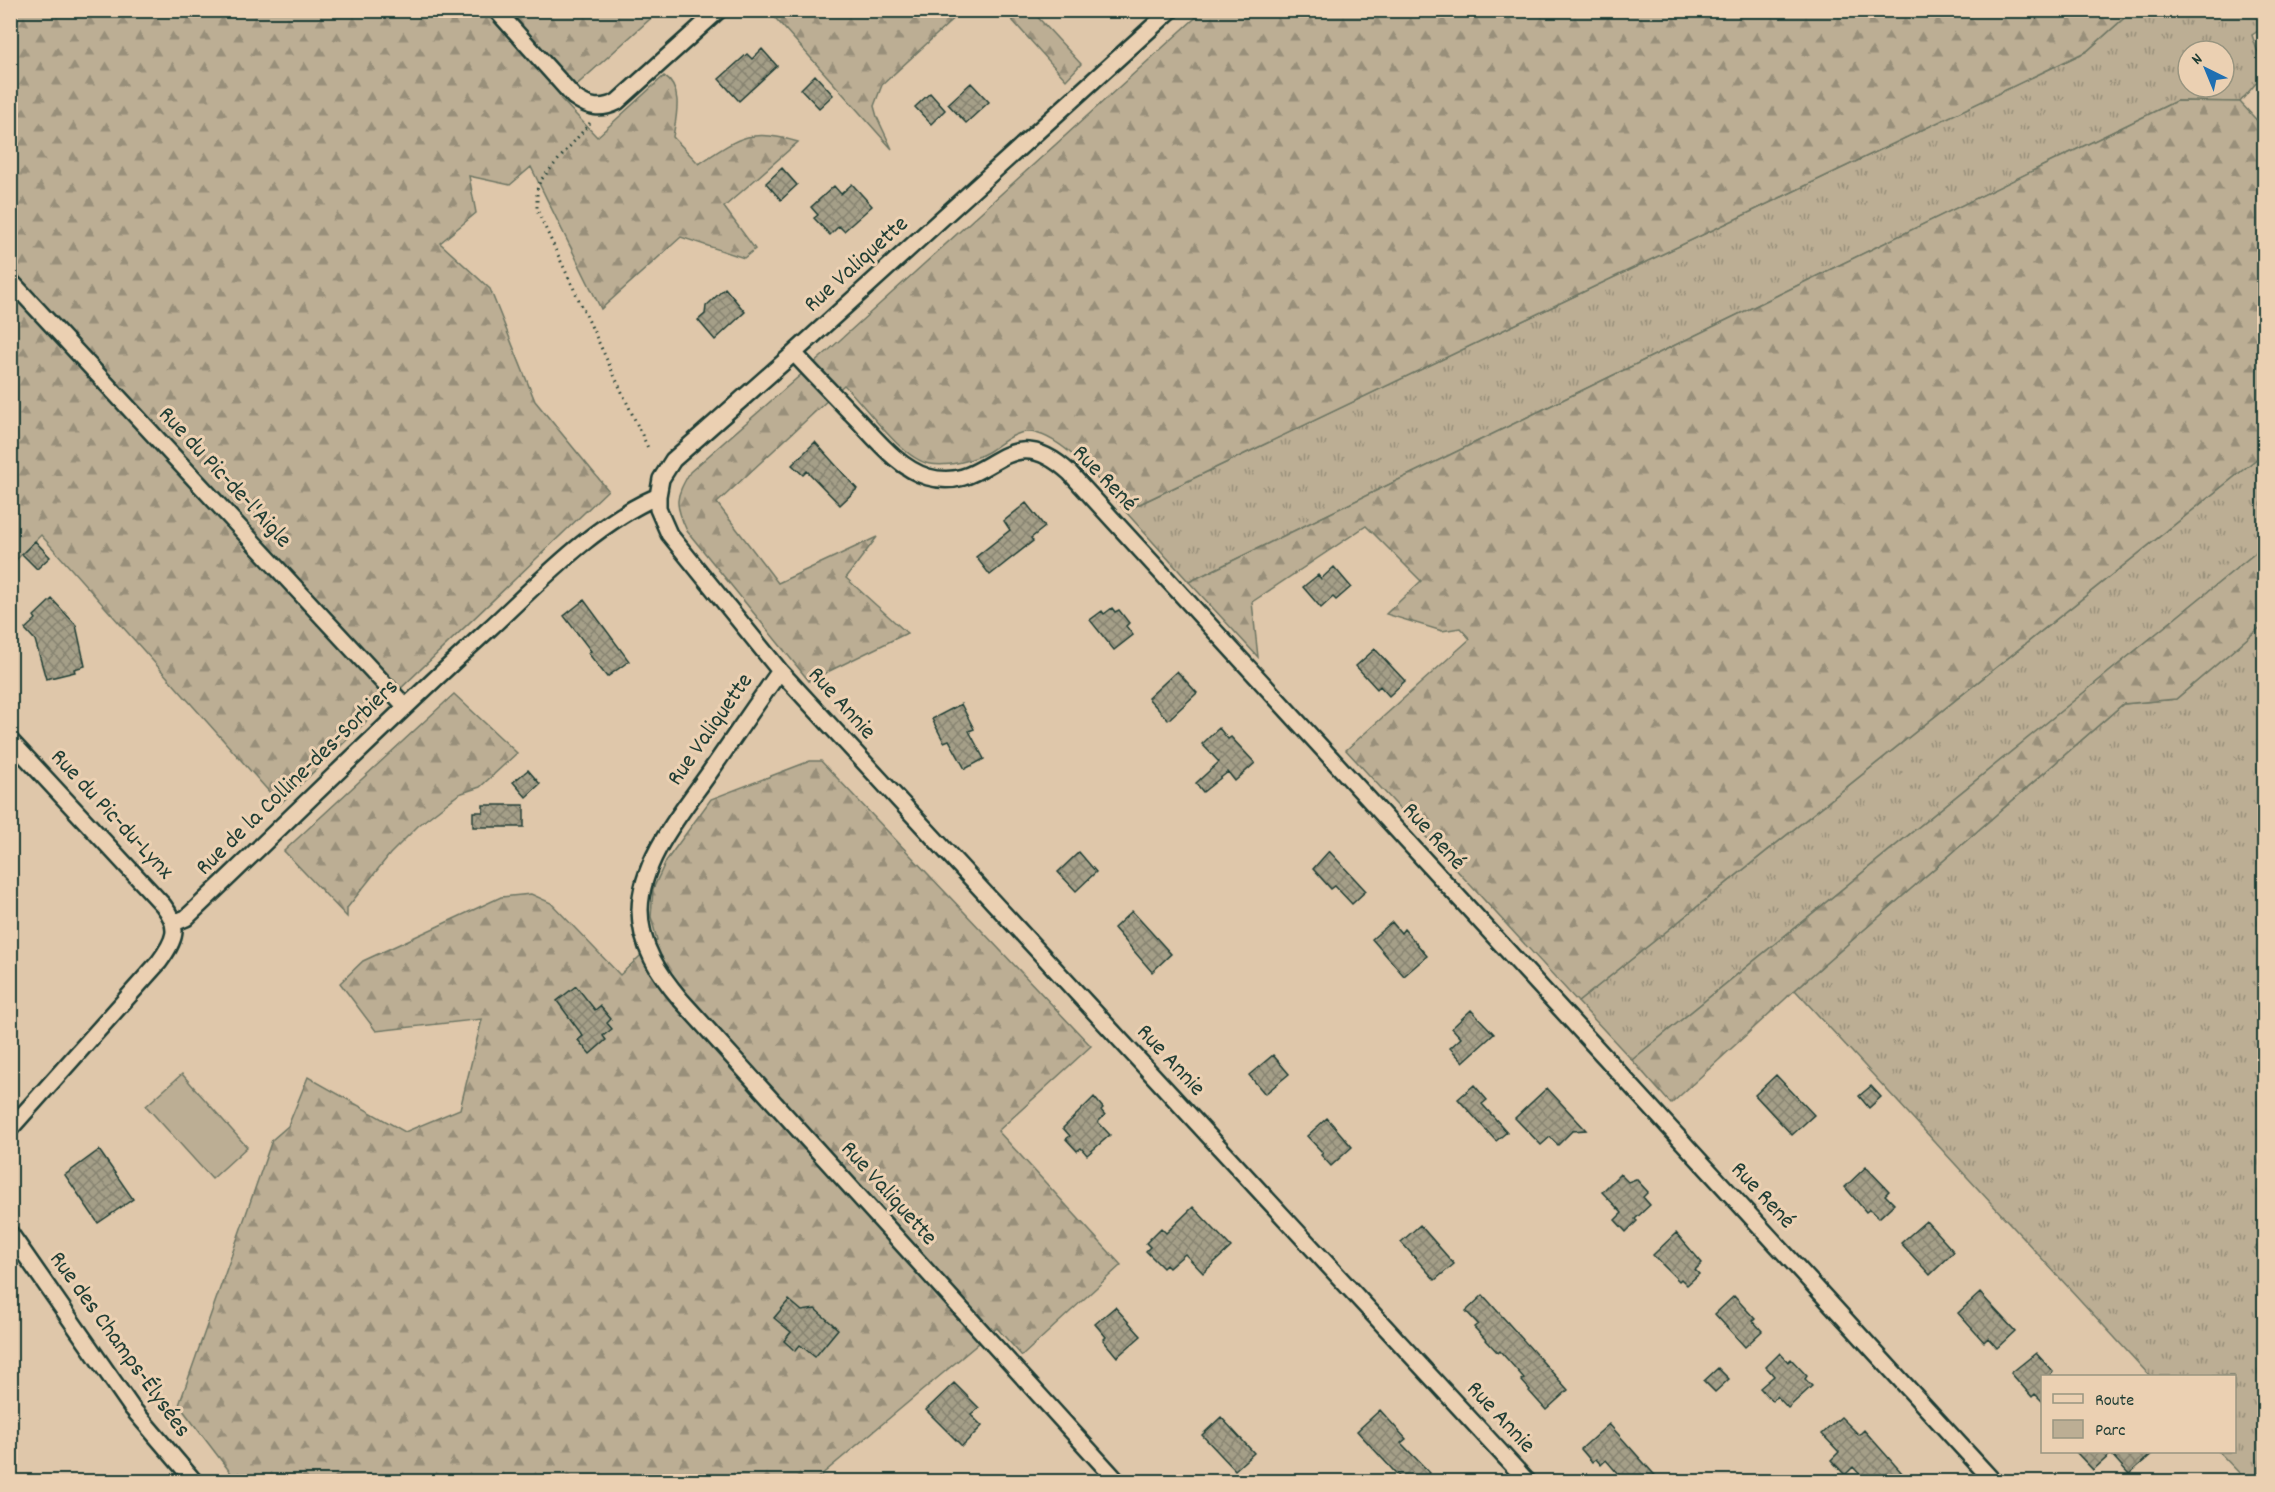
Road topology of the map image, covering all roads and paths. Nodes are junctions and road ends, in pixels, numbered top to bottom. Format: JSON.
{"nodes":[{"id":1,"x":496,"y":10,"type":"edge"},
{"id":2,"x":719,"y":10,"type":"edge"},
{"id":3,"x":1171,"y":10,"type":"edge"},
{"id":4,"x":595,"y":107,"type":"junction"},
{"id":5,"x":10,"y":280,"type":"edge"},
{"id":6,"x":794,"y":353,"type":"junction"},
{"id":7,"x":649,"y":450,"type":"dead end"},
{"id":8,"x":658,"y":496,"type":"junction"},
{"id":9,"x":780,"y":670,"type":"junction"},
{"id":10,"x":405,"y":706,"type":"junction"},
{"id":11,"x":10,"y":740,"type":"edge"},
{"id":12,"x":174,"y":923,"type":"junction"},
{"id":13,"x":10,"y":1129,"type":"edge"},
{"id":14,"x":10,"y":1233,"type":"edge"},
{"id":15,"x":195,"y":1482,"type":"edge"},
{"id":16,"x":1118,"y":1482,"type":"edge"},
{"id":17,"x":1528,"y":1482,"type":"edge"},
{"id":18,"x":1994,"y":1482,"type":"edge"}],
"edges":[{"from":1,"to":4,"type":"street"},
{"from":2,"to":4,"type":"street"},
{"from":3,"to":6,"type":"street","name":"Rue Valiquette"},
{"from":4,"to":7,"type":"path"},
{"from":5,"to":10,"type":"street","name":"Rue du Pic-de-l'Aigle"},
{"from":6,"to":8,"type":"street","name":"Rue Valiquette"},
{"from":6,"to":18,"type":"street","name":"Rue René"},
{"from":8,"to":9,"type":"street","name":"Rue Valiquette"},
{"from":8,"to":10,"type":"street","name":"Rue de la Colline-des-Sorbiers"},
{"from":9,"to":16,"type":"street","name":"Rue Valiquette"},
{"from":9,"to":17,"type":"street","name":"Rue Annie"},
{"from":10,"to":12,"type":"street","name":"Rue de la Colline-des-Sorbiers"},
{"from":11,"to":12,"type":"street","name":"Rue du Pic-du-Lynx"},
{"from":12,"to":13,"type":"street"},
{"from":14,"to":15,"type":"street","name":"Rue des Champs-Élysées"}]}
